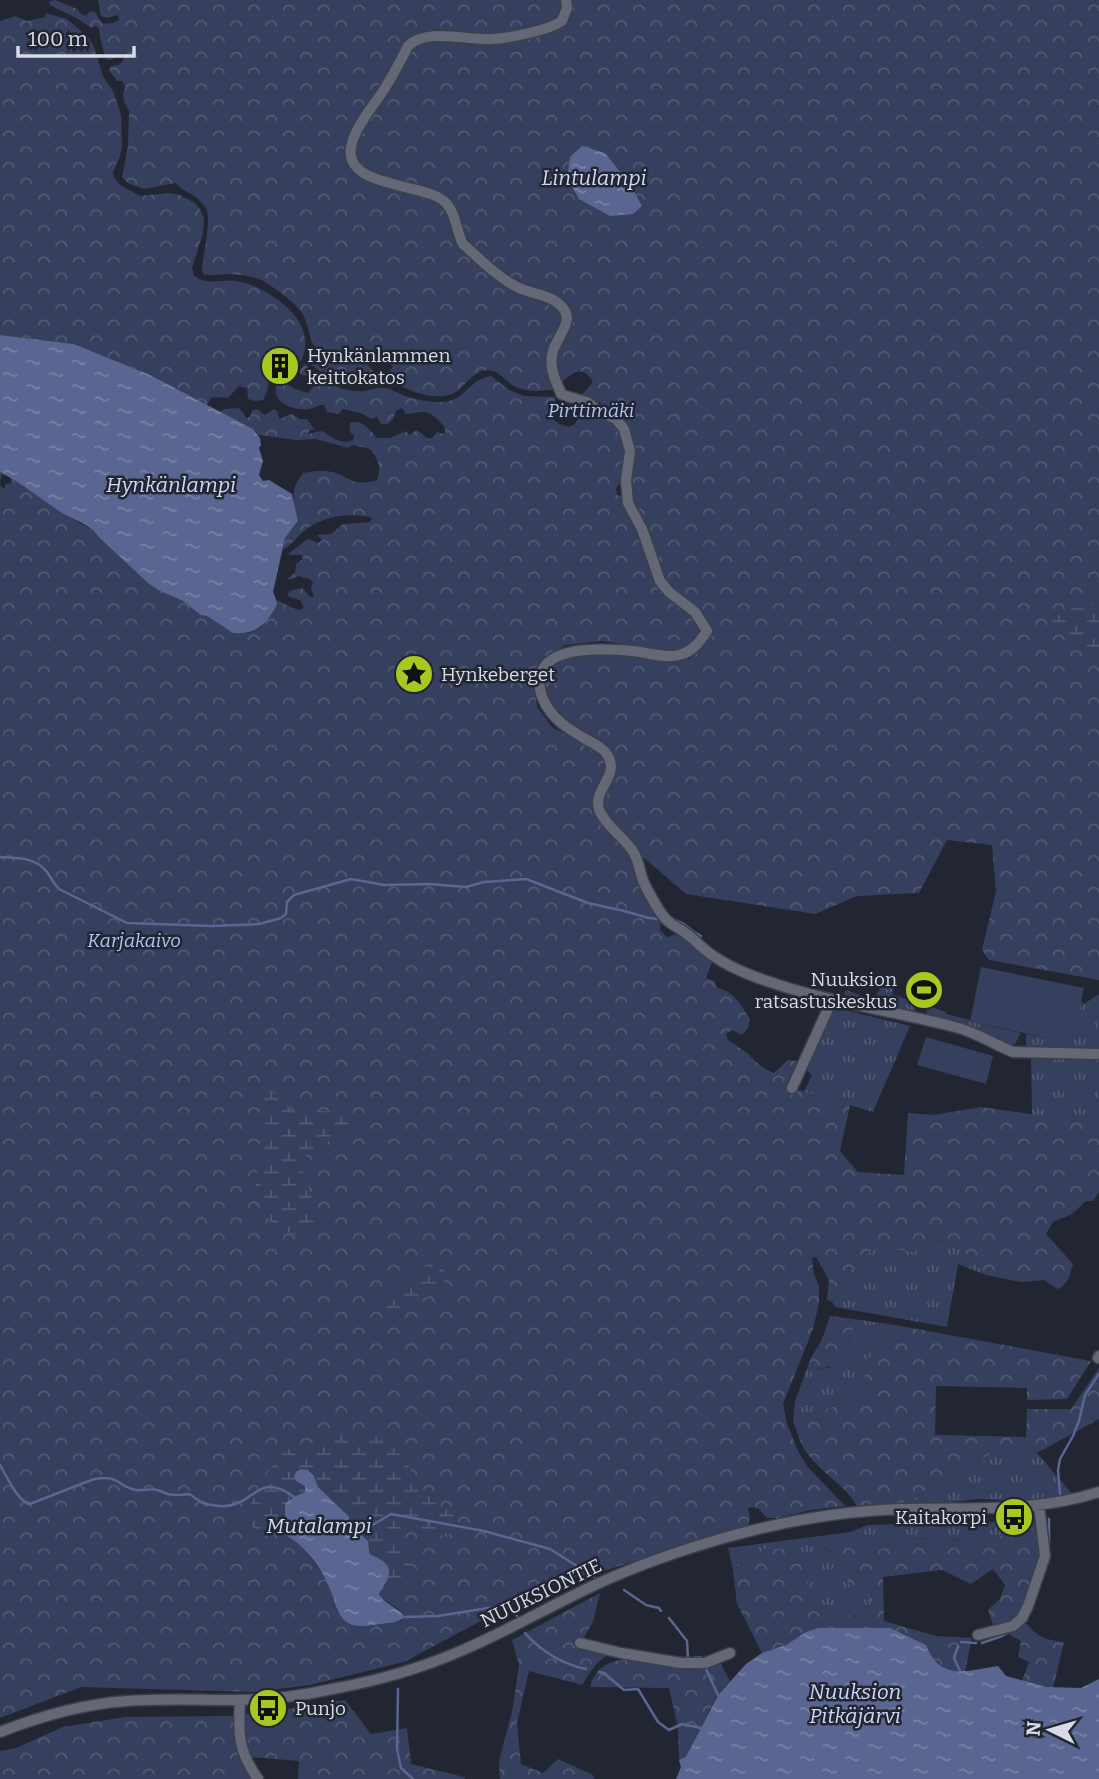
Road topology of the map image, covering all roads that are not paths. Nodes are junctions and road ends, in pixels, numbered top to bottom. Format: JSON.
{"nodes":[{"id":1,"x":566,"y":0,"type":"edge"},
{"id":2,"x":832,"y":1000,"type":"junction"},
{"id":3,"x":1099,"y":1054,"type":"edge"},
{"id":4,"x":792,"y":1088,"type":"dead end"},
{"id":5,"x":1099,"y":1492,"type":"edge"},
{"id":6,"x":1039,"y":1505,"type":"junction"},
{"id":7,"x":978,"y":1634,"type":"dead end"},
{"id":8,"x":580,"y":1643,"type":"dead end"},
{"id":9,"x":730,"y":1653,"type":"dead end"},
{"id":10,"x":240,"y":1700,"type":"junction"},
{"id":11,"x":0,"y":1732,"type":"edge"},
{"id":12,"x":258,"y":1779,"type":"edge"}],
"edges":[{"from":1,"to":2,"type":"street"},
{"from":2,"to":3,"type":"street"},
{"from":2,"to":4,"type":"street"},
{"from":5,"to":6,"type":"street","name":"NUUKSIONTIE"},
{"from":6,"to":7,"type":"street"},
{"from":6,"to":10,"type":"street","name":"NUUKSIONTIE"},
{"from":8,"to":9,"type":"street"},
{"from":10,"to":11,"type":"street","name":"NUUKSIONTIE"},
{"from":10,"to":12,"type":"street"}]}
